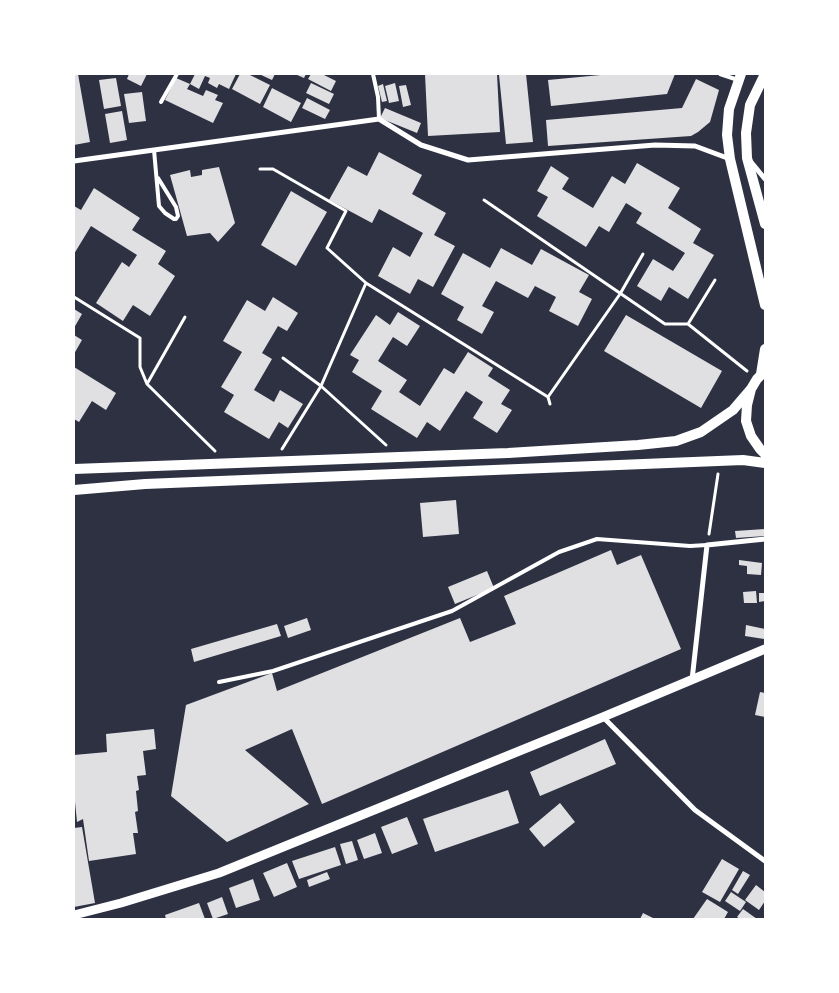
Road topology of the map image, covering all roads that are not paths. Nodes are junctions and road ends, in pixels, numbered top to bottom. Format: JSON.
{"nodes":[{"id":1,"x":177,"y":74,"type":"edge"},
{"id":2,"x":373,"y":74,"type":"edge"},
{"id":3,"x":720,"y":74,"type":"edge"},
{"id":4,"x":765,"y":74,"type":"edge"},
{"id":5,"x":740,"y":77,"type":"edge"},
{"id":6,"x":161,"y":102,"type":"dead end"},
{"id":7,"x":379,"y":119,"type":"junction"},
{"id":8,"x":154,"y":150,"type":"junction"},
{"id":9,"x":747,"y":158,"type":"junction"},
{"id":10,"x":730,"y":159,"type":"junction"},
{"id":11,"x":74,"y":161,"type":"edge"},
{"id":12,"x":158,"y":178,"type":"junction"},
{"id":13,"x":765,"y":179,"type":"edge"},
{"id":14,"x":765,"y":224,"type":"edge"},
{"id":15,"x":765,"y":305,"type":"edge"},
{"id":16,"x":765,"y":349,"type":"edge"},
{"id":17,"x":761,"y":375,"type":"edge"},
{"id":18,"x":751,"y":389,"type":"junction"},
{"id":19,"x":765,"y":454,"type":"edge"},
{"id":20,"x":765,"y":463,"type":"edge"},
{"id":21,"x":74,"y":469,"type":"edge"},
{"id":22,"x":74,"y":490,"type":"edge"},
{"id":23,"x":765,"y":539,"type":"edge"},
{"id":24,"x":707,"y":545,"type":"junction"},
{"id":25,"x":765,"y":649,"type":"edge"},
{"id":26,"x":692,"y":680,"type":"junction"},
{"id":27,"x":219,"y":682,"type":"dead end"},
{"id":28,"x":604,"y":717,"type":"junction"},
{"id":29,"x":765,"y":861,"type":"edge"},
{"id":30,"x":74,"y":915,"type":"edge"}],
"edges":[{"from":1,"to":6,"type":"lane"},
{"from":2,"to":7,"type":"lane"},
{"from":3,"to":5,"type":"lane"},
{"from":4,"to":9,"type":"main road"},
{"from":5,"to":10,"type":"main road"},
{"from":7,"to":8,"type":"street"},
{"from":7,"to":10,"type":"street"},
{"from":8,"to":11,"type":"street"},
{"from":8,"to":12,"type":"lane"},
{"from":9,"to":13,"type":"street"},
{"from":9,"to":14,"type":"main road"},
{"from":10,"to":15,"type":"main road"},
{"from":12,"to":12,"type":"lane"},
{"from":16,"to":17,"type":"main road"},
{"from":17,"to":18,"type":"main road"},
{"from":18,"to":19,"type":"main road"},
{"from":18,"to":21,"type":"main road"},
{"from":20,"to":22,"type":"main road"},
{"from":23,"to":24,"type":"street"},
{"from":24,"to":26,"type":"street"},
{"from":24,"to":27,"type":"lane"},
{"from":25,"to":26,"type":"street"},
{"from":26,"to":28,"type":"street"},
{"from":28,"to":29,"type":"street"},
{"from":28,"to":30,"type":"street"}]}
